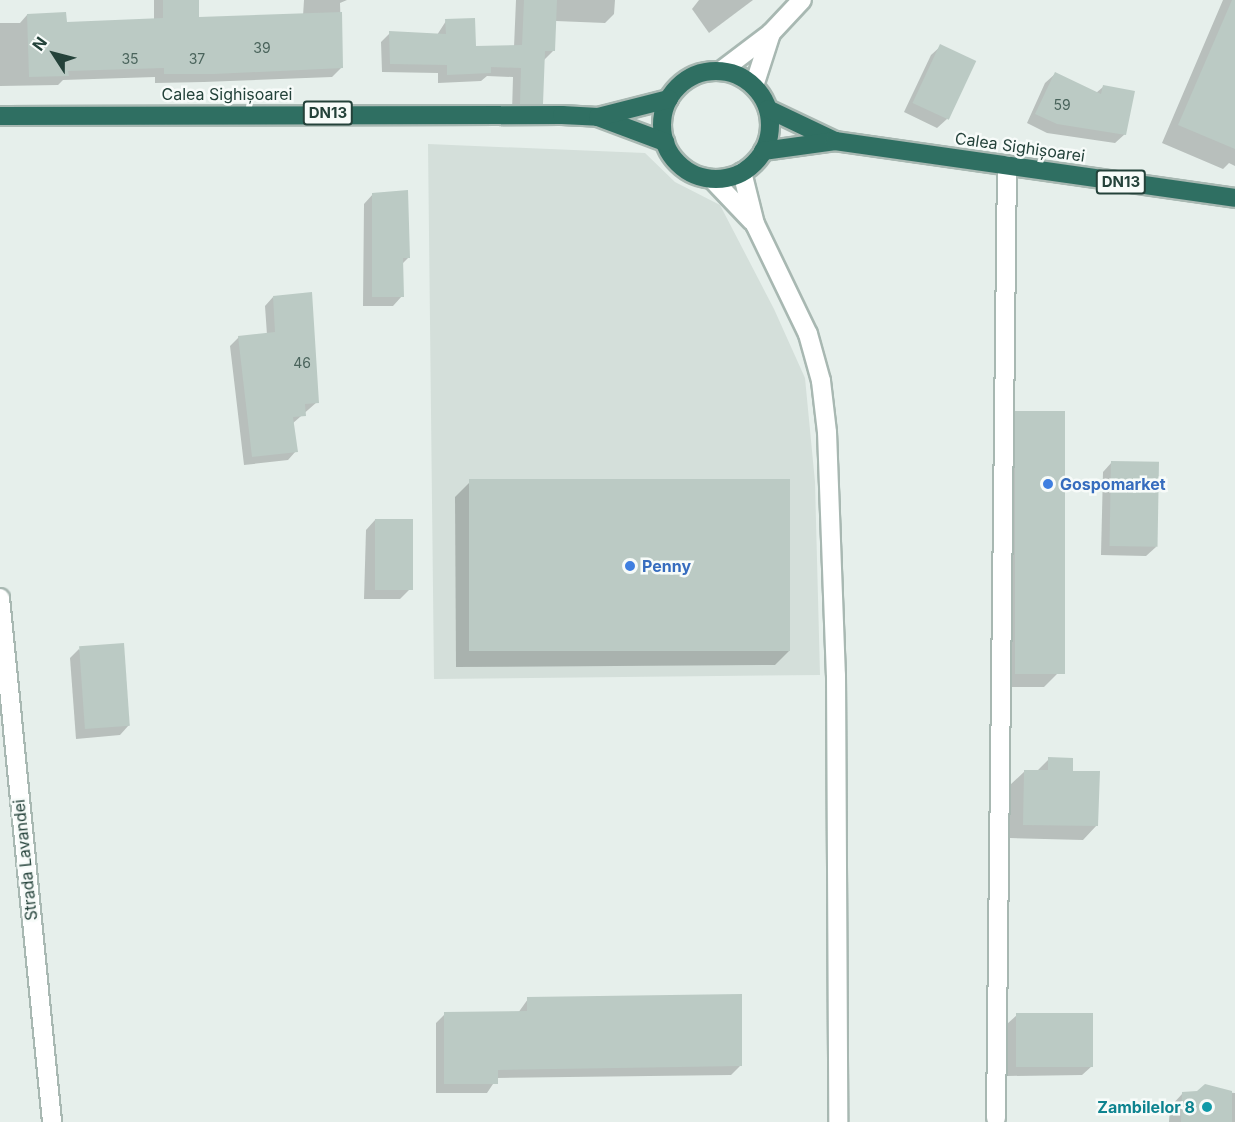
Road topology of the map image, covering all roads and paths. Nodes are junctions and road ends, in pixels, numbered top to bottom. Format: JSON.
{"nodes":[{"id":1,"x":802,"y":0,"type":"edge"},
{"id":2,"x":771,"y":33,"type":"junction"},
{"id":3,"x":721,"y":71,"type":"junction"},
{"id":4,"x":754,"y":86,"type":"junction"},
{"id":5,"x":669,"y":99,"type":"junction"},
{"id":6,"x":768,"y":109,"type":"junction"},
{"id":7,"x":0,"y":116,"type":"edge"},
{"id":8,"x":598,"y":117,"type":"junction"},
{"id":9,"x":835,"y":141,"type":"junction"},
{"id":10,"x":665,"y":142,"type":"junction"},
{"id":11,"x":763,"y":151,"type":"junction"},
{"id":12,"x":1007,"y":165,"type":"junction"},
{"id":13,"x":742,"y":172,"type":"junction"},
{"id":14,"x":712,"y":179,"type":"junction"},
{"id":15,"x":1235,"y":198,"type":"edge"},
{"id":16,"x":755,"y":224,"type":"junction"},
{"id":17,"x":0,"y":598,"type":"edge"},
{"id":18,"x":996,"y":1118,"type":"dead end"},
{"id":19,"x":52,"y":1122,"type":"edge"},
{"id":20,"x":838,"y":1122,"type":"edge"}],
"edges":[{"from":1,"to":2,"type":"street"},
{"from":2,"to":3,"type":"street"},
{"from":2,"to":4,"type":"street"},
{"from":3,"to":4,"type":"highway"},
{"from":3,"to":5,"type":"highway","number":"DN13"},
{"from":4,"to":6,"type":"highway"},
{"from":5,"to":8,"type":"highway","name":"Calea Sighișoarei","number":"DN13"},
{"from":5,"to":10,"type":"highway"},
{"from":6,"to":9,"type":"highway","name":"Calea Sighișoarei","number":"DN13"},
{"from":6,"to":11,"type":"highway"},
{"from":7,"to":8,"type":"highway","name":"Calea Sighișoarei","number":"DN13"},
{"from":8,"to":10,"type":"highway","name":"Calea Sighișoarei","number":"DN13"},
{"from":9,"to":11,"type":"highway","name":"Calea Sighișoarei","number":"DN13"},
{"from":9,"to":12,"type":"highway","name":"Calea Sighișoarei","number":"DN13"},
{"from":10,"to":14,"type":"highway"},
{"from":11,"to":13,"type":"highway"},
{"from":12,"to":15,"type":"highway","name":"Calea Sighișoarei","number":"DN13"},
{"from":12,"to":18,"type":"street"},
{"from":13,"to":14,"type":"highway"},
{"from":13,"to":16,"type":"street"},
{"from":14,"to":16,"type":"street"},
{"from":16,"to":20,"type":"street"},
{"from":17,"to":19,"type":"street","name":"Strada Lavandei"}]}
